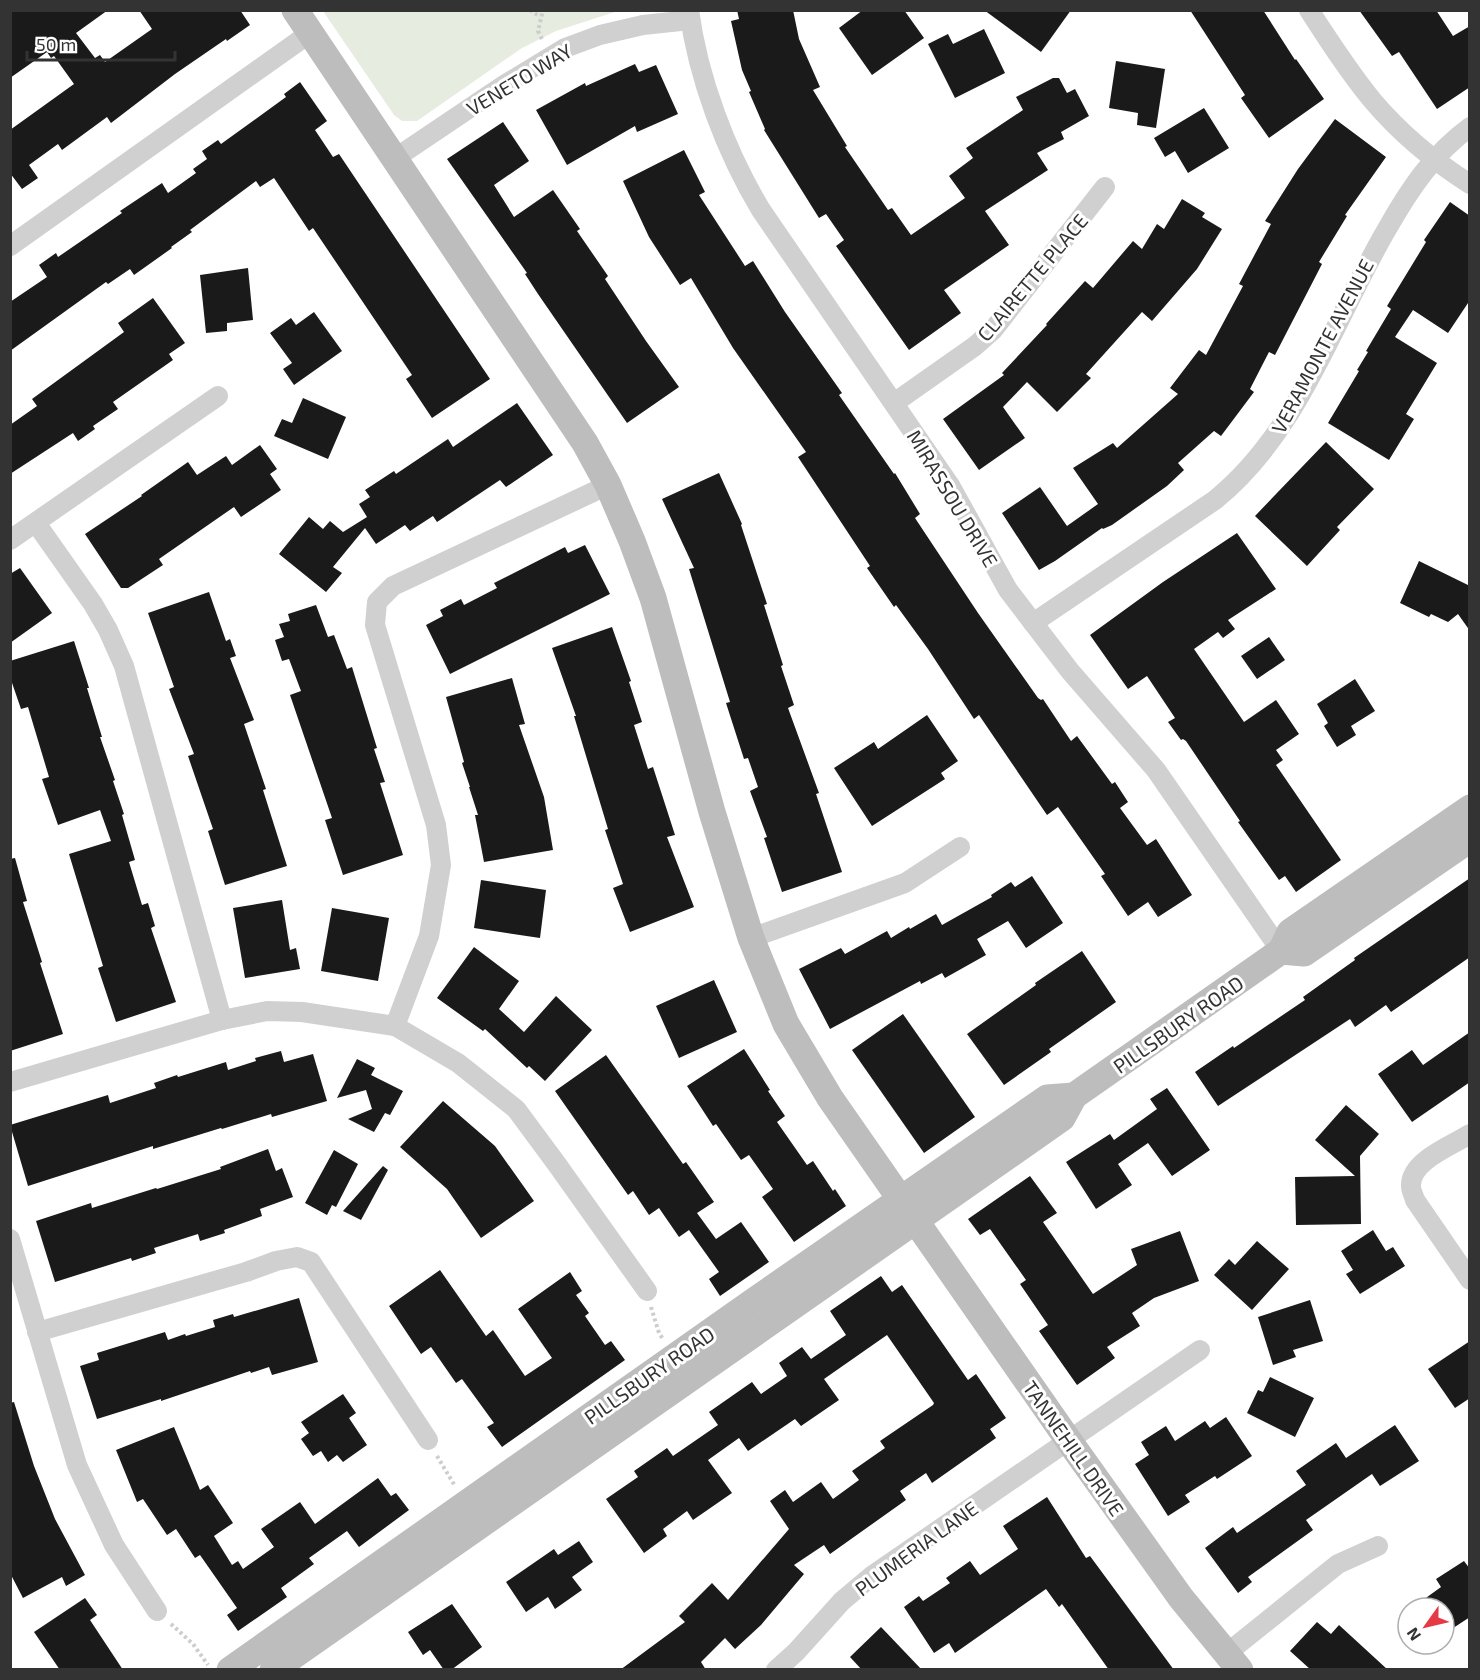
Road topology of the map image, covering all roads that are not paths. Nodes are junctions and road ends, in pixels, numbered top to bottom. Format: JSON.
{"nodes":[{"id":1,"x":295,"y":10,"type":"edge"},
{"id":2,"x":1309,"y":10,"type":"edge"},
{"id":3,"x":689,"y":15,"type":"edge"},
{"id":4,"x":310,"y":33,"type":"junction"},
{"id":5,"x":1470,"y":127,"type":"edge"},
{"id":6,"x":1434,"y":158,"type":"junction"},
{"id":7,"x":394,"y":159,"type":"junction"},
{"id":8,"x":1470,"y":184,"type":"edge"},
{"id":9,"x":1105,"y":187,"type":"dead end"},
{"id":10,"x":10,"y":246,"type":"edge"},
{"id":11,"x":218,"y":396,"type":"dead end"},
{"id":12,"x":894,"y":403,"type":"junction"},
{"id":13,"x":608,"y":485,"type":"junction"},
{"id":14,"x":36,"y":523,"type":"junction"},
{"id":15,"x":10,"y":540,"type":"edge"},
{"id":16,"x":1033,"y":623,"type":"junction"},
{"id":17,"x":1470,"y":808,"type":"edge"},
{"id":18,"x":1470,"y":839,"type":"edge"},
{"id":19,"x":960,"y":847,"type":"dead end"},
{"id":20,"x":751,"y":938,"type":"junction"},
{"id":21,"x":1281,"y":951,"type":"junction"},
{"id":22,"x":222,"y":1020,"type":"junction"},
{"id":23,"x":395,"y":1026,"type":"junction"},
{"id":24,"x":10,"y":1082,"type":"edge"},
{"id":25,"x":1074,"y":1096,"type":"junction"},
{"id":26,"x":1470,"y":1134,"type":"edge"},
{"id":27,"x":900,"y":1200,"type":"junction"},
{"id":28,"x":916,"y":1222,"type":"junction"},
{"id":29,"x":10,"y":1239,"type":"edge"},
{"id":30,"x":1470,"y":1280,"type":"edge"},
{"id":31,"x":646,"y":1291,"type":"road end"},
{"id":32,"x":37,"y":1332,"type":"junction"},
{"id":33,"x":1200,"y":1350,"type":"dead end"},
{"id":34,"x":428,"y":1440,"type":"road end"},
{"id":35,"x":1068,"y":1441,"type":"junction"},
{"id":36,"x":1378,"y":1546,"type":"dead end"},
{"id":37,"x":157,"y":1611,"type":"road end"},
{"id":38,"x":1233,"y":1662,"type":"edge"},
{"id":39,"x":230,"y":1670,"type":"edge"},
{"id":40,"x":273,"y":1670,"type":"edge"},
{"id":41,"x":776,"y":1670,"type":"edge"}],
"edges":[{"from":1,"to":4,"type":"street","name":"TANNEHILL DRIVE"},
{"from":2,"to":6,"type":"street"},
{"from":3,"to":7,"type":"street","name":"VENETO WAY"},
{"from":3,"to":12,"type":"street","name":"MIRASSOU DRIVE"},
{"from":4,"to":7,"type":"street","name":"TANNEHILL DRIVE"},
{"from":4,"to":10,"type":"street"},
{"from":5,"to":6,"type":"street","name":"VERAMONTE AVENUE"},
{"from":6,"to":8,"type":"street"},
{"from":6,"to":16,"type":"street","name":"VERAMONTE AVENUE"},
{"from":7,"to":13,"type":"street","name":"TANNEHILL DRIVE"},
{"from":9,"to":12,"type":"street","name":"CLAIRETTE PLACE"},
{"from":11,"to":14,"type":"street"},
{"from":12,"to":16,"type":"street","name":"MIRASSOU DRIVE"},
{"from":13,"to":20,"type":"street","name":"TANNEHILL DRIVE"},
{"from":13,"to":23,"type":"street"},
{"from":14,"to":15,"type":"street"},
{"from":14,"to":22,"type":"street"},
{"from":16,"to":21,"type":"street","name":"MIRASSOU DRIVE"},
{"from":17,"to":21,"type":"street","name":"PILLSBURY ROAD"},
{"from":18,"to":21,"type":"street","name":"PILLSBURY ROAD"},
{"from":19,"to":20,"type":"street"},
{"from":20,"to":27,"type":"street","name":"TANNEHILL DRIVE"},
{"from":21,"to":25,"type":"street","name":"PILLSBURY ROAD"},
{"from":22,"to":23,"type":"street"},
{"from":22,"to":24,"type":"street"},
{"from":23,"to":31,"type":"street"},
{"from":25,"to":27,"type":"street","name":"PILLSBURY ROAD"},
{"from":25,"to":28,"type":"street","name":"PILLSBURY ROAD"},
{"from":26,"to":30,"type":"street"},
{"from":27,"to":28,"type":"street","name":"TANNEHILL DRIVE"},
{"from":27,"to":39,"type":"street","name":"PILLSBURY ROAD"},
{"from":28,"to":35,"type":"street","name":"TANNEHILL DRIVE"},
{"from":28,"to":40,"type":"street","name":"PILLSBURY ROAD"},
{"from":29,"to":32,"type":"street"},
{"from":32,"to":34,"type":"street"},
{"from":32,"to":37,"type":"street"},
{"from":33,"to":35,"type":"street","name":"PLUMERIA LANE"},
{"from":35,"to":38,"type":"street","name":"TANNEHILL DRIVE"},
{"from":35,"to":41,"type":"street","name":"PLUMERIA LANE"},
{"from":36,"to":38,"type":"street"}]}
